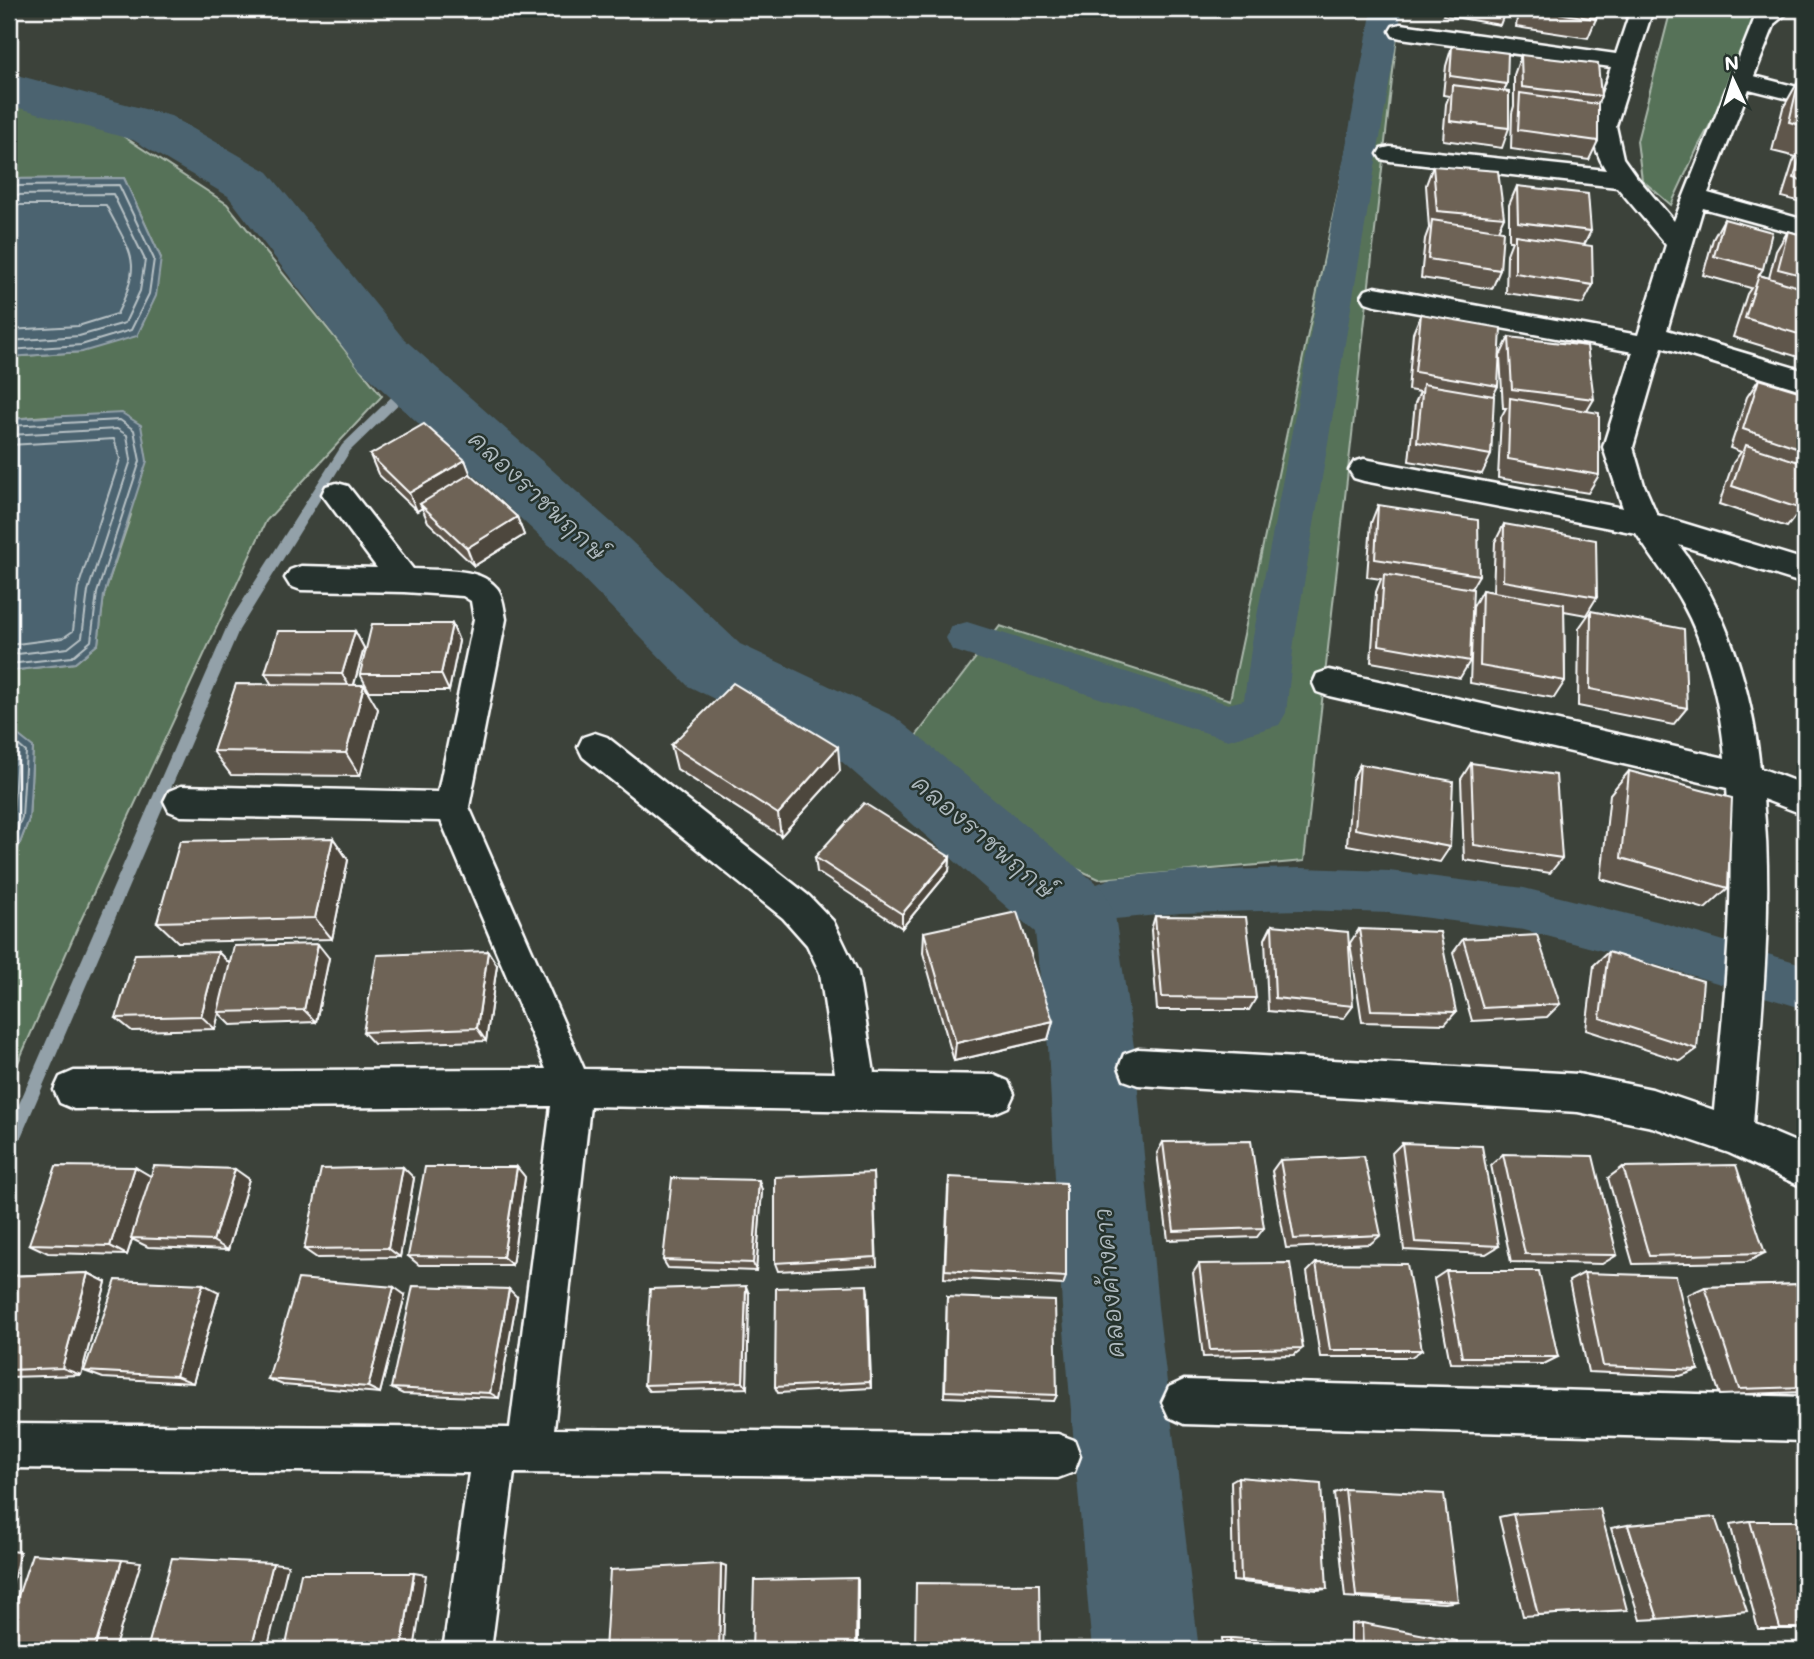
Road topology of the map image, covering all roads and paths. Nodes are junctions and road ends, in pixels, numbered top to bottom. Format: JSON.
{"nodes":[{"id":1,"x":1642,"y":9,"type":"edge"},
{"id":2,"x":1781,"y":9,"type":"edge"},
{"id":3,"x":1401,"y":30,"type":"dead end"},
{"id":4,"x":1625,"y":62,"type":"junction"},
{"id":5,"x":1741,"y":80,"type":"junction"},
{"id":6,"x":1805,"y":96,"type":"edge"},
{"id":7,"x":1390,"y":154,"type":"dead end"},
{"id":8,"x":1625,"y":180,"type":"junction"},
{"id":9,"x":1694,"y":197,"type":"junction"},
{"id":10,"x":1805,"y":228,"type":"edge"},
{"id":11,"x":1680,"y":245,"type":"junction"},
{"id":12,"x":1374,"y":296,"type":"dead end"},
{"id":13,"x":1651,"y":341,"type":"junction"},
{"id":14,"x":1805,"y":381,"type":"edge"},
{"id":15,"x":1364,"y":470,"type":"dead end"},
{"id":16,"x":337,"y":494,"type":"dead end"},
{"id":17,"x":1645,"y":523,"type":"junction"},
{"id":18,"x":1805,"y":572,"type":"edge"},
{"id":19,"x":302,"y":578,"type":"dead end"},
{"id":20,"x":404,"y":580,"type":"junction"},
{"id":21,"x":1329,"y":683,"type":"dead end"},
{"id":22,"x":595,"y":747,"type":"dead end"},
{"id":23,"x":1744,"y":777,"type":"junction"},
{"id":24,"x":1805,"y":800,"type":"edge"},
{"id":25,"x":181,"y":801,"type":"dead end"},
{"id":26,"x":452,"y":807,"type":"junction"},
{"id":27,"x":1138,"y":1067,"type":"dead end"},
{"id":28,"x":573,"y":1087,"type":"junction"},
{"id":29,"x":74,"y":1090,"type":"dead end"},
{"id":30,"x":857,"y":1091,"type":"junction"},
{"id":31,"x":994,"y":1094,"type":"dead end"},
{"id":32,"x":1732,"y":1135,"type":"junction"},
{"id":33,"x":1805,"y":1166,"type":"edge"},
{"id":34,"x":1184,"y":1402,"type":"dead end"},
{"id":35,"x":1805,"y":1419,"type":"edge"},
{"id":36,"x":9,"y":1446,"type":"edge"},
{"id":37,"x":511,"y":1452,"type":"junction"},
{"id":38,"x":1058,"y":1456,"type":"dead end"},
{"id":39,"x":467,"y":1650,"type":"edge"}],
"edges":[{"from":1,"to":4,"type":"street"},
{"from":2,"to":5,"type":"street"},
{"from":3,"to":4,"type":"street"},
{"from":4,"to":8,"type":"street"},
{"from":5,"to":6,"type":"street"},
{"from":5,"to":9,"type":"street"},
{"from":7,"to":8,"type":"street"},
{"from":8,"to":11,"type":"street"},
{"from":9,"to":10,"type":"street"},
{"from":9,"to":11,"type":"street"},
{"from":11,"to":13,"type":"street"},
{"from":12,"to":13,"type":"street"},
{"from":13,"to":14,"type":"street"},
{"from":13,"to":17,"type":"street"},
{"from":15,"to":17,"type":"street"},
{"from":16,"to":20,"type":"street"},
{"from":17,"to":18,"type":"street"},
{"from":17,"to":23,"type":"street"},
{"from":19,"to":20,"type":"street"},
{"from":20,"to":26,"type":"street"},
{"from":21,"to":23,"type":"street"},
{"from":22,"to":30,"type":"street"},
{"from":23,"to":24,"type":"street"},
{"from":23,"to":32,"type":"street"},
{"from":25,"to":26,"type":"street"},
{"from":26,"to":28,"type":"street"},
{"from":27,"to":32,"type":"street"},
{"from":28,"to":29,"type":"street"},
{"from":28,"to":30,"type":"street"},
{"from":28,"to":37,"type":"street"},
{"from":30,"to":31,"type":"street"},
{"from":32,"to":33,"type":"street"},
{"from":34,"to":35,"type":"street"},
{"from":36,"to":37,"type":"street"},
{"from":37,"to":38,"type":"street"},
{"from":37,"to":39,"type":"street"}]}
